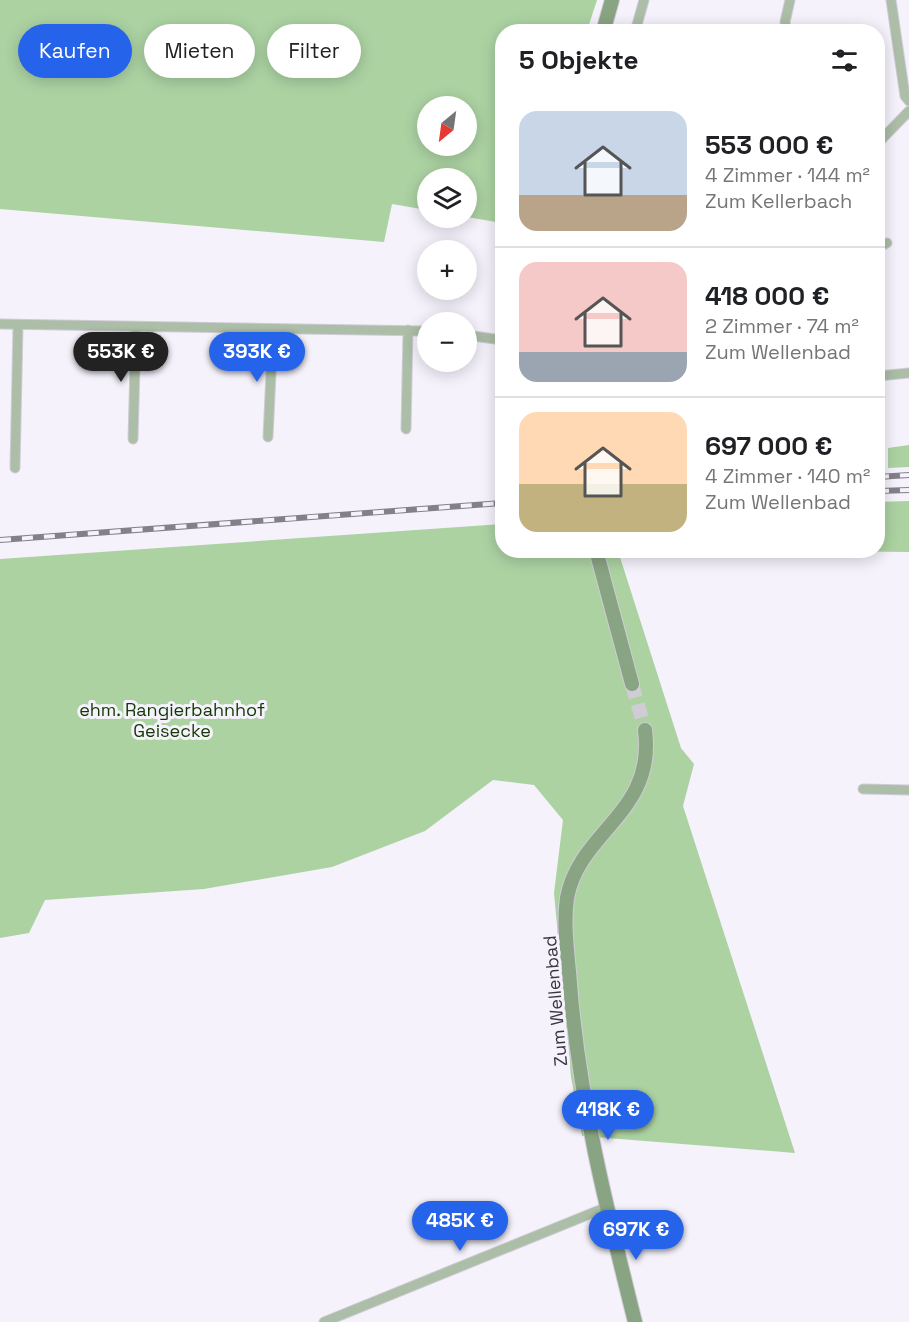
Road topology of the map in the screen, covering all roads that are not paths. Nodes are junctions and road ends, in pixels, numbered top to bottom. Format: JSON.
{"nodes":[{"id":1,"x":612,"y":0,"type":"edge"},
{"id":2,"x":644,"y":0,"type":"edge"},
{"id":3,"x":790,"y":0,"type":"edge"},
{"id":4,"x":891,"y":0,"type":"edge"},
{"id":5,"x":605,"y":24,"type":"edge"},
{"id":6,"x":637,"y":24,"type":"edge"},
{"id":7,"x":785,"y":24,"type":"edge"},
{"id":8,"x":909,"y":100,"type":"edge"},
{"id":9,"x":909,"y":111,"type":"edge"},
{"id":10,"x":885,"y":136,"type":"edge"},
{"id":11,"x":0,"y":324,"type":"edge"},
{"id":12,"x":18,"y":326,"type":"junction"},
{"id":13,"x":136,"y":328,"type":"junction"},
{"id":14,"x":273,"y":330,"type":"junction"},
{"id":15,"x":408,"y":330,"type":"junction"},
{"id":16,"x":417,"y":331,"type":"edge"},
{"id":17,"x":477,"y":337,"type":"edge"},
{"id":18,"x":495,"y":339,"type":"edge"},
{"id":19,"x":909,"y":373,"type":"edge"},
{"id":20,"x":885,"y":375,"type":"edge"},
{"id":21,"x":406,"y":429,"type":"dead end"},
{"id":22,"x":268,"y":437,"type":"dead end"},
{"id":23,"x":134,"y":439,"type":"dead end"},
{"id":24,"x":15,"y":468,"type":"dead end"},
{"id":25,"x":598,"y":558,"type":"edge"},
{"id":26,"x":632,"y":684,"type":"tunnel mouth"},
{"id":27,"x":645,"y":730,"type":"tunnel mouth"},
{"id":28,"x":863,"y":789,"type":"dead end"},
{"id":29,"x":909,"y":790,"type":"edge"},
{"id":30,"x":607,"y":1207,"type":"junction"},
{"id":31,"x":324,"y":1322,"type":"edge"},
{"id":32,"x":635,"y":1322,"type":"edge"}],
"edges":[{"from":1,"to":5,"type":"main road"},
{"from":2,"to":6,"type":"street"},
{"from":3,"to":7,"type":"street"},
{"from":4,"to":8,"type":"street"},
{"from":9,"to":10,"type":"street"},
{"from":11,"to":12,"type":"street"},
{"from":12,"to":13,"type":"street"},
{"from":12,"to":24,"type":"street"},
{"from":13,"to":14,"type":"street"},
{"from":13,"to":23,"type":"street"},
{"from":14,"to":15,"type":"street"},
{"from":14,"to":22,"type":"street"},
{"from":15,"to":16,"type":"street"},
{"from":15,"to":21,"type":"street"},
{"from":17,"to":18,"type":"street"},
{"from":19,"to":20,"type":"street"},
{"from":25,"to":26,"type":"main road"},
{"from":27,"to":30,"type":"main road","name":"Zum Wellenbad"},
{"from":28,"to":29,"type":"street"},
{"from":30,"to":31,"type":"street"},
{"from":30,"to":32,"type":"main road","name":"Zum Wellenbad"}]}
